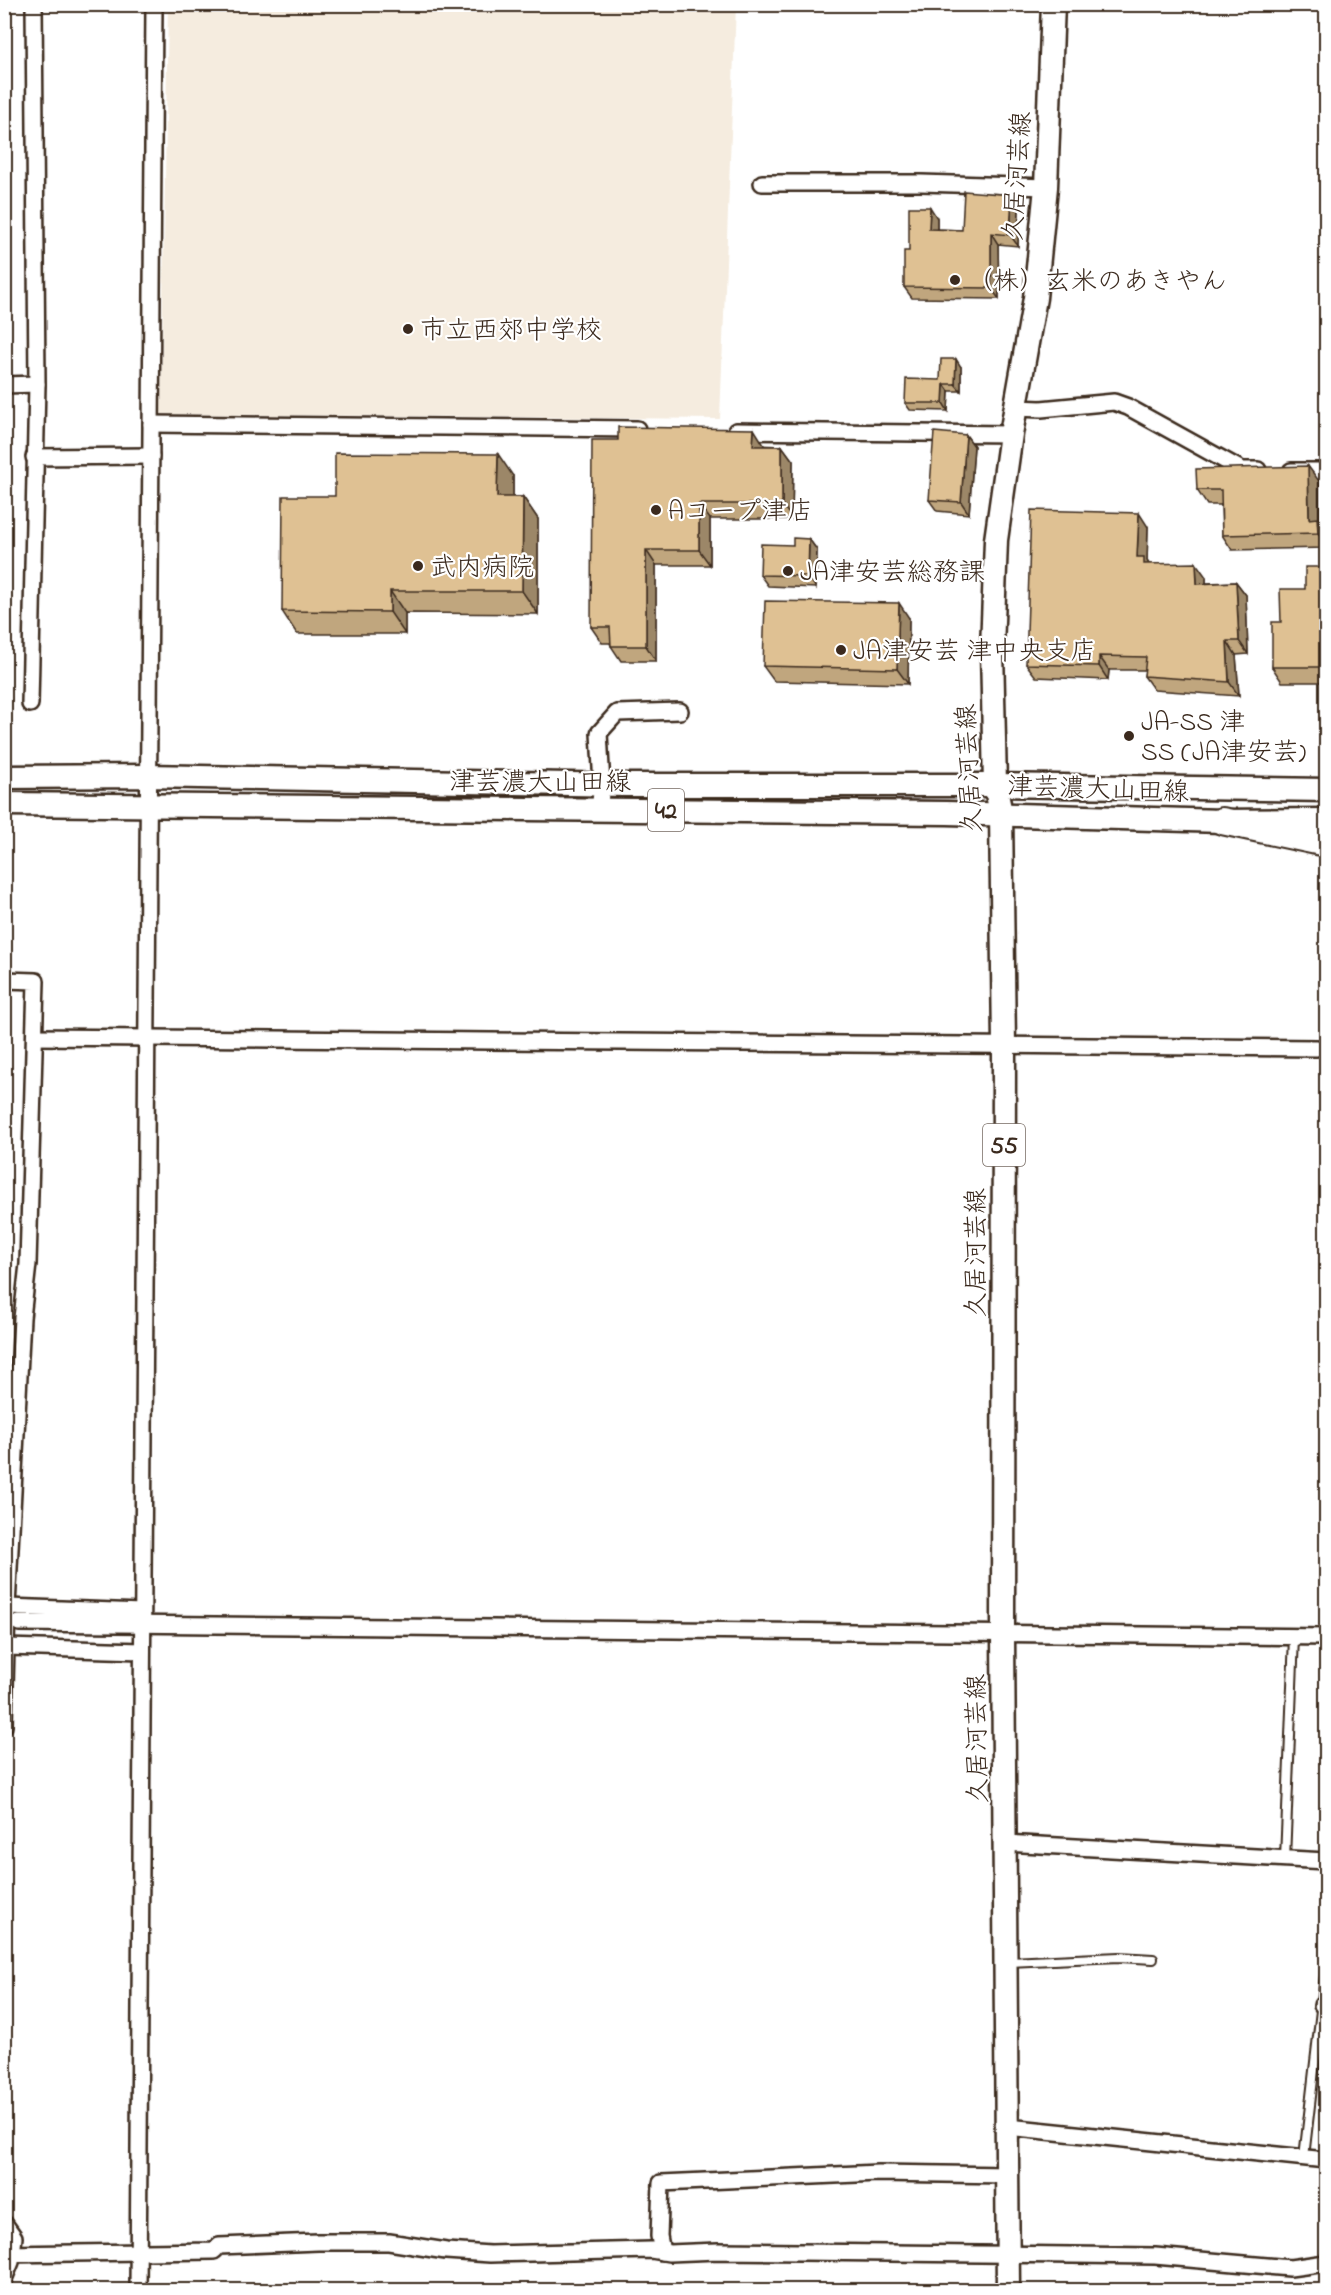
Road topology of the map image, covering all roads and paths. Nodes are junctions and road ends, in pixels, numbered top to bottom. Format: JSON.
{"nodes":[{"id":1,"x":34,"y":4,"type":"edge"},
{"id":2,"x":154,"y":4,"type":"edge"},
{"id":3,"x":1053,"y":4,"type":"edge"},
{"id":4,"x":762,"y":183,"type":"dead end"},
{"id":5,"x":1046,"y":187,"type":"junction"},
{"id":6,"x":37,"y":384,"type":"junction"},
{"id":7,"x":4,"y":385,"type":"edge"},
{"id":8,"x":1016,"y":408,"type":"junction"},
{"id":9,"x":151,"y":424,"type":"junction"},
{"id":10,"x":653,"y":430,"type":"edge"},
{"id":11,"x":724,"y":430,"type":"edge"},
{"id":12,"x":1011,"y":434,"type":"junction"},
{"id":13,"x":150,"y":456,"type":"junction"},
{"id":14,"x":34,"y":457,"type":"junction"},
{"id":15,"x":1326,"y":471,"type":"edge"},
{"id":16,"x":30,"y":704,"type":"dead end"},
{"id":17,"x":680,"y":711,"type":"dead end"},
{"id":18,"x":148,"y":776,"type":"junction"},
{"id":19,"x":4,"y":777,"type":"edge"},
{"id":20,"x":602,"y":785,"type":"junction"},
{"id":21,"x":996,"y":785,"type":"junction"},
{"id":22,"x":1326,"y":790,"type":"edge"},
{"id":23,"x":4,"y":804,"type":"edge"},
{"id":24,"x":148,"y":806,"type":"junction"},
{"id":25,"x":599,"y":810,"type":"junction"},
{"id":26,"x":1001,"y":813,"type":"junction"},
{"id":27,"x":1222,"y":820,"type":"junction"},
{"id":28,"x":1326,"y":820,"type":"edge"},
{"id":29,"x":1326,"y":843,"type":"edge"},
{"id":30,"x":4,"y":980,"type":"edge"},
{"id":31,"x":35,"y":1037,"type":"junction"},
{"id":32,"x":146,"y":1038,"type":"junction"},
{"id":33,"x":1004,"y":1045,"type":"junction"},
{"id":34,"x":1317,"y":1048,"type":"dead end"},
{"id":35,"x":7,"y":1607,"type":"junction"},
{"id":36,"x":142,"y":1618,"type":"junction"},
{"id":37,"x":19,"y":1623,"type":"dead end"},
{"id":38,"x":1003,"y":1634,"type":"junction"},
{"id":39,"x":1294,"y":1637,"type":"junction"},
{"id":40,"x":1326,"y":1637,"type":"edge"},
{"id":41,"x":6,"y":1647,"type":"edge"},
{"id":42,"x":142,"y":1651,"type":"junction"},
{"id":43,"x":4,"y":1726,"type":"edge"},
{"id":44,"x":1005,"y":1843,"type":"junction"},
{"id":45,"x":1285,"y":1859,"type":"junction"},
{"id":46,"x":1326,"y":1861,"type":"edge"},
{"id":47,"x":1153,"y":1959,"type":"dead end"},
{"id":48,"x":1007,"y":1962,"type":"junction"},
{"id":49,"x":1326,"y":1967,"type":"edge"},
{"id":50,"x":1324,"y":2005,"type":"edge"},
{"id":51,"x":1008,"y":2127,"type":"junction"},
{"id":52,"x":1304,"y":2157,"type":"junction"},
{"id":53,"x":1326,"y":2160,"type":"edge"},
{"id":54,"x":1008,"y":2175,"type":"junction"},
{"id":55,"x":4,"y":2223,"type":"edge"},
{"id":56,"x":138,"y":2252,"type":"junction"},
{"id":57,"x":662,"y":2252,"type":"junction"},
{"id":58,"x":1009,"y":2253,"type":"junction"},
{"id":59,"x":8,"y":2254,"type":"edge"},
{"id":60,"x":1326,"y":2263,"type":"edge"},
{"id":61,"x":4,"y":2279,"type":"edge"},
{"id":62,"x":138,"y":2290,"type":"edge"},
{"id":63,"x":1008,"y":2290,"type":"edge"}],
"edges":[{"from":1,"to":6,"type":"street"},
{"from":2,"to":9,"type":"street"},
{"from":3,"to":5,"type":"main road","name":"久居河芸線","number":"55"},
{"from":4,"to":5,"type":"street"},
{"from":5,"to":8,"type":"main road","name":"久居河芸線","number":"55"},
{"from":6,"to":7,"type":"street"},
{"from":6,"to":14,"type":"street"},
{"from":8,"to":12,"type":"main road","name":"久居河芸線","number":"55"},
{"from":8,"to":15,"type":"street"},
{"from":9,"to":10,"type":"street"},
{"from":9,"to":13,"type":"street"},
{"from":11,"to":12,"type":"street"},
{"from":12,"to":21,"type":"main road","name":"久居河芸線","number":"55"},
{"from":13,"to":14,"type":"street"},
{"from":13,"to":18,"type":"street"},
{"from":14,"to":16,"type":"street"},
{"from":17,"to":20,"type":"street"},
{"from":18,"to":19,"type":"main road","name":"津芸濃大山田線","number":"42"},
{"from":18,"to":20,"type":"main road","name":"津芸濃大山田線","number":"42"},
{"from":18,"to":24,"type":"street"},
{"from":20,"to":21,"type":"main road","name":"津芸濃大山田線","number":"42"},
{"from":20,"to":25,"type":"street"},
{"from":21,"to":22,"type":"main road","name":"津芸濃大山田線","number":"42"},
{"from":21,"to":26,"type":"main road","name":"久居河芸線","number":"55"},
{"from":23,"to":24,"type":"main road","name":"津芸濃大山田線","number":"42"},
{"from":24,"to":25,"type":"main road","name":"津芸濃大山田線","number":"42"},
{"from":24,"to":32,"type":"street"},
{"from":25,"to":26,"type":"main road","name":"津芸濃大山田線","number":"42"},
{"from":26,"to":27,"type":"main road","name":"津芸濃大山田線","number":"42"},
{"from":26,"to":33,"type":"main road","name":"久居河芸線","number":"55"},
{"from":27,"to":28,"type":"main road","name":"津芸濃大山田線","number":"42"},
{"from":27,"to":29,"type":"highway"},
{"from":30,"to":31,"type":"street"},
{"from":31,"to":32,"type":"street"},
{"from":31,"to":35,"type":"street"},
{"from":32,"to":33,"type":"street"},
{"from":32,"to":36,"type":"street"},
{"from":33,"to":34,"type":"street"},
{"from":33,"to":38,"type":"main road","name":"久居河芸線","number":"55"},
{"from":35,"to":36,"type":"street"},
{"from":35,"to":41,"type":"street"},
{"from":36,"to":37,"type":"street"},
{"from":36,"to":38,"type":"street"},
{"from":36,"to":42,"type":"street"},
{"from":38,"to":39,"type":"street"},
{"from":38,"to":44,"type":"main road","name":"久居河芸線","number":"55"},
{"from":39,"to":40,"type":"street"},
{"from":39,"to":45,"type":"lane"},
{"from":41,"to":42,"type":"street"},
{"from":41,"to":43,"type":"street"},
{"from":42,"to":56,"type":"street"},
{"from":44,"to":45,"type":"street"},
{"from":44,"to":48,"type":"main road","name":"久居河芸線","number":"55"},
{"from":45,"to":46,"type":"street"},
{"from":47,"to":48,"type":"lane"},
{"from":48,"to":51,"type":"main road","name":"久居河芸線","number":"55"},
{"from":49,"to":50,"type":"lane"},
{"from":50,"to":52,"type":"lane"},
{"from":51,"to":52,"type":"street"},
{"from":51,"to":54,"type":"main road","name":"久居河芸線","number":"55"},
{"from":52,"to":53,"type":"street"},
{"from":54,"to":57,"type":"street"},
{"from":54,"to":58,"type":"main road","name":"久居河芸線","number":"55"},
{"from":55,"to":59,"type":"street"},
{"from":56,"to":57,"type":"street"},
{"from":56,"to":59,"type":"street"},
{"from":56,"to":62,"type":"street"},
{"from":57,"to":58,"type":"street"},
{"from":58,"to":60,"type":"street"},
{"from":58,"to":63,"type":"main road","name":"久居河芸線","number":"55"},
{"from":59,"to":61,"type":"street"}]}
